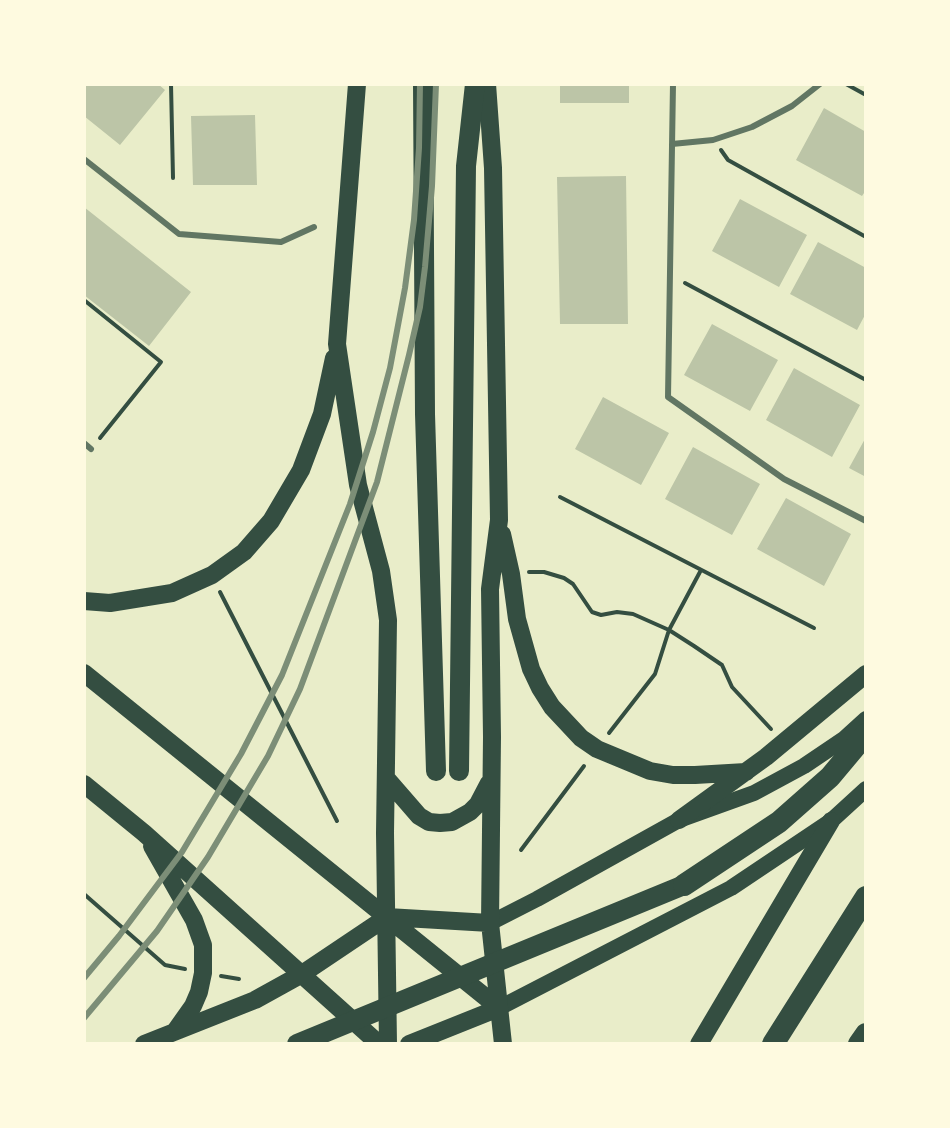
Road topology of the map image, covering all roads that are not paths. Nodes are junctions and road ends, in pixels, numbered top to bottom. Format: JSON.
{"nodes":[{"id":1,"x":357,"y":84,"type":"edge"},
{"id":2,"x":423,"y":84,"type":"edge"},
{"id":3,"x":475,"y":84,"type":"edge"},
{"id":4,"x":487,"y":84,"type":"edge"},
{"id":5,"x":673,"y":84,"type":"edge"},
{"id":6,"x":820,"y":84,"type":"edge"},
{"id":7,"x":672,"y":144,"type":"junction"},
{"id":8,"x":84,"y":159,"type":"edge"},
{"id":9,"x":314,"y":227,"type":"dead end"},
{"id":10,"x":337,"y":344,"type":"junction"},
{"id":11,"x":84,"y":443,"type":"edge"},
{"id":12,"x":91,"y":449,"type":"road end"},
{"id":13,"x":499,"y":520,"type":"junction"},
{"id":14,"x":866,"y":521,"type":"edge"},
{"id":15,"x":84,"y":601,"type":"edge"},
{"id":16,"x":84,"y":673,"type":"edge"},
{"id":17,"x":866,"y":674,"type":"edge"},
{"id":18,"x":866,"y":719,"type":"edge"},
{"id":19,"x":866,"y":734,"type":"edge"},
{"id":20,"x":436,"y":771,"type":"dead end"},
{"id":21,"x":459,"y":771,"type":"dead end"},
{"id":22,"x":746,"y":772,"type":"junction"},
{"id":23,"x":386,"y":778,"type":"junction"},
{"id":24,"x":491,"y":781,"type":"junction"},
{"id":25,"x":84,"y":784,"type":"edge"},
{"id":26,"x":866,"y":789,"type":"edge"},
{"id":27,"x":679,"y":820,"type":"junction"},
{"id":28,"x":831,"y":821,"type":"junction"},
{"id":29,"x":144,"y":833,"type":"junction"},
{"id":30,"x":684,"y":885,"type":"joint"},
{"id":31,"x":866,"y":897,"type":"edge"},
{"id":32,"x":387,"y":917,"type":"junction"},
{"id":33,"x":490,"y":923,"type":"junction"},
{"id":34,"x":302,"y":974,"type":"junction"},
{"id":35,"x":499,"y":1008,"type":"junction"},
{"id":36,"x":176,"y":1030,"type":"junction"},
{"id":37,"x":866,"y":1034,"type":"edge"},
{"id":38,"x":144,"y":1044,"type":"edge"},
{"id":39,"x":297,"y":1044,"type":"edge"},
{"id":40,"x":379,"y":1044,"type":"edge"},
{"id":41,"x":388,"y":1044,"type":"edge"},
{"id":42,"x":409,"y":1044,"type":"edge"},
{"id":43,"x":503,"y":1044,"type":"edge"},
{"id":44,"x":699,"y":1044,"type":"edge"},
{"id":45,"x":773,"y":1044,"type":"edge"},
{"id":46,"x":859,"y":1044,"type":"edge"}],
"edges":[{"from":1,"to":10,"type":"main road"},
{"from":2,"to":20,"type":"highway"},
{"from":3,"to":21,"type":"highway"},
{"from":4,"to":13,"type":"main road"},
{"from":5,"to":7,"type":"lane"},
{"from":6,"to":7,"type":"lane"},
{"from":7,"to":14,"type":"lane"},
{"from":8,"to":9,"type":"lane"},
{"from":10,"to":15,"type":"main road"},
{"from":10,"to":23,"type":"main road"},
{"from":11,"to":12,"type":"lane"},
{"from":13,"to":22,"type":"main road"},
{"from":13,"to":24,"type":"main road"},
{"from":16,"to":32,"type":"main road"},
{"from":17,"to":22,"type":"main road"},
{"from":18,"to":27,"type":"main road"},
{"from":19,"to":30,"type":"highway"},
{"from":22,"to":27,"type":"main road"},
{"from":23,"to":24,"type":"main road"},
{"from":23,"to":32,"type":"main road"},
{"from":24,"to":33,"type":"main road"},
{"from":25,"to":29,"type":"main road"},
{"from":26,"to":28,"type":"main road"},
{"from":27,"to":33,"type":"main road"},
{"from":28,"to":35,"type":"main road"},
{"from":28,"to":44,"type":"main road"},
{"from":29,"to":34,"type":"main road"},
{"from":29,"to":36,"type":"main road"},
{"from":30,"to":39,"type":"highway"},
{"from":31,"to":45,"type":"highway"},
{"from":32,"to":33,"type":"main road"},
{"from":32,"to":34,"type":"main road"},
{"from":32,"to":35,"type":"main road"},
{"from":32,"to":41,"type":"main road"},
{"from":33,"to":35,"type":"main road"},
{"from":34,"to":36,"type":"main road"},
{"from":34,"to":40,"type":"main road"},
{"from":35,"to":42,"type":"main road"},
{"from":35,"to":43,"type":"main road"},
{"from":36,"to":38,"type":"main road"},
{"from":37,"to":46,"type":"highway"}]}
